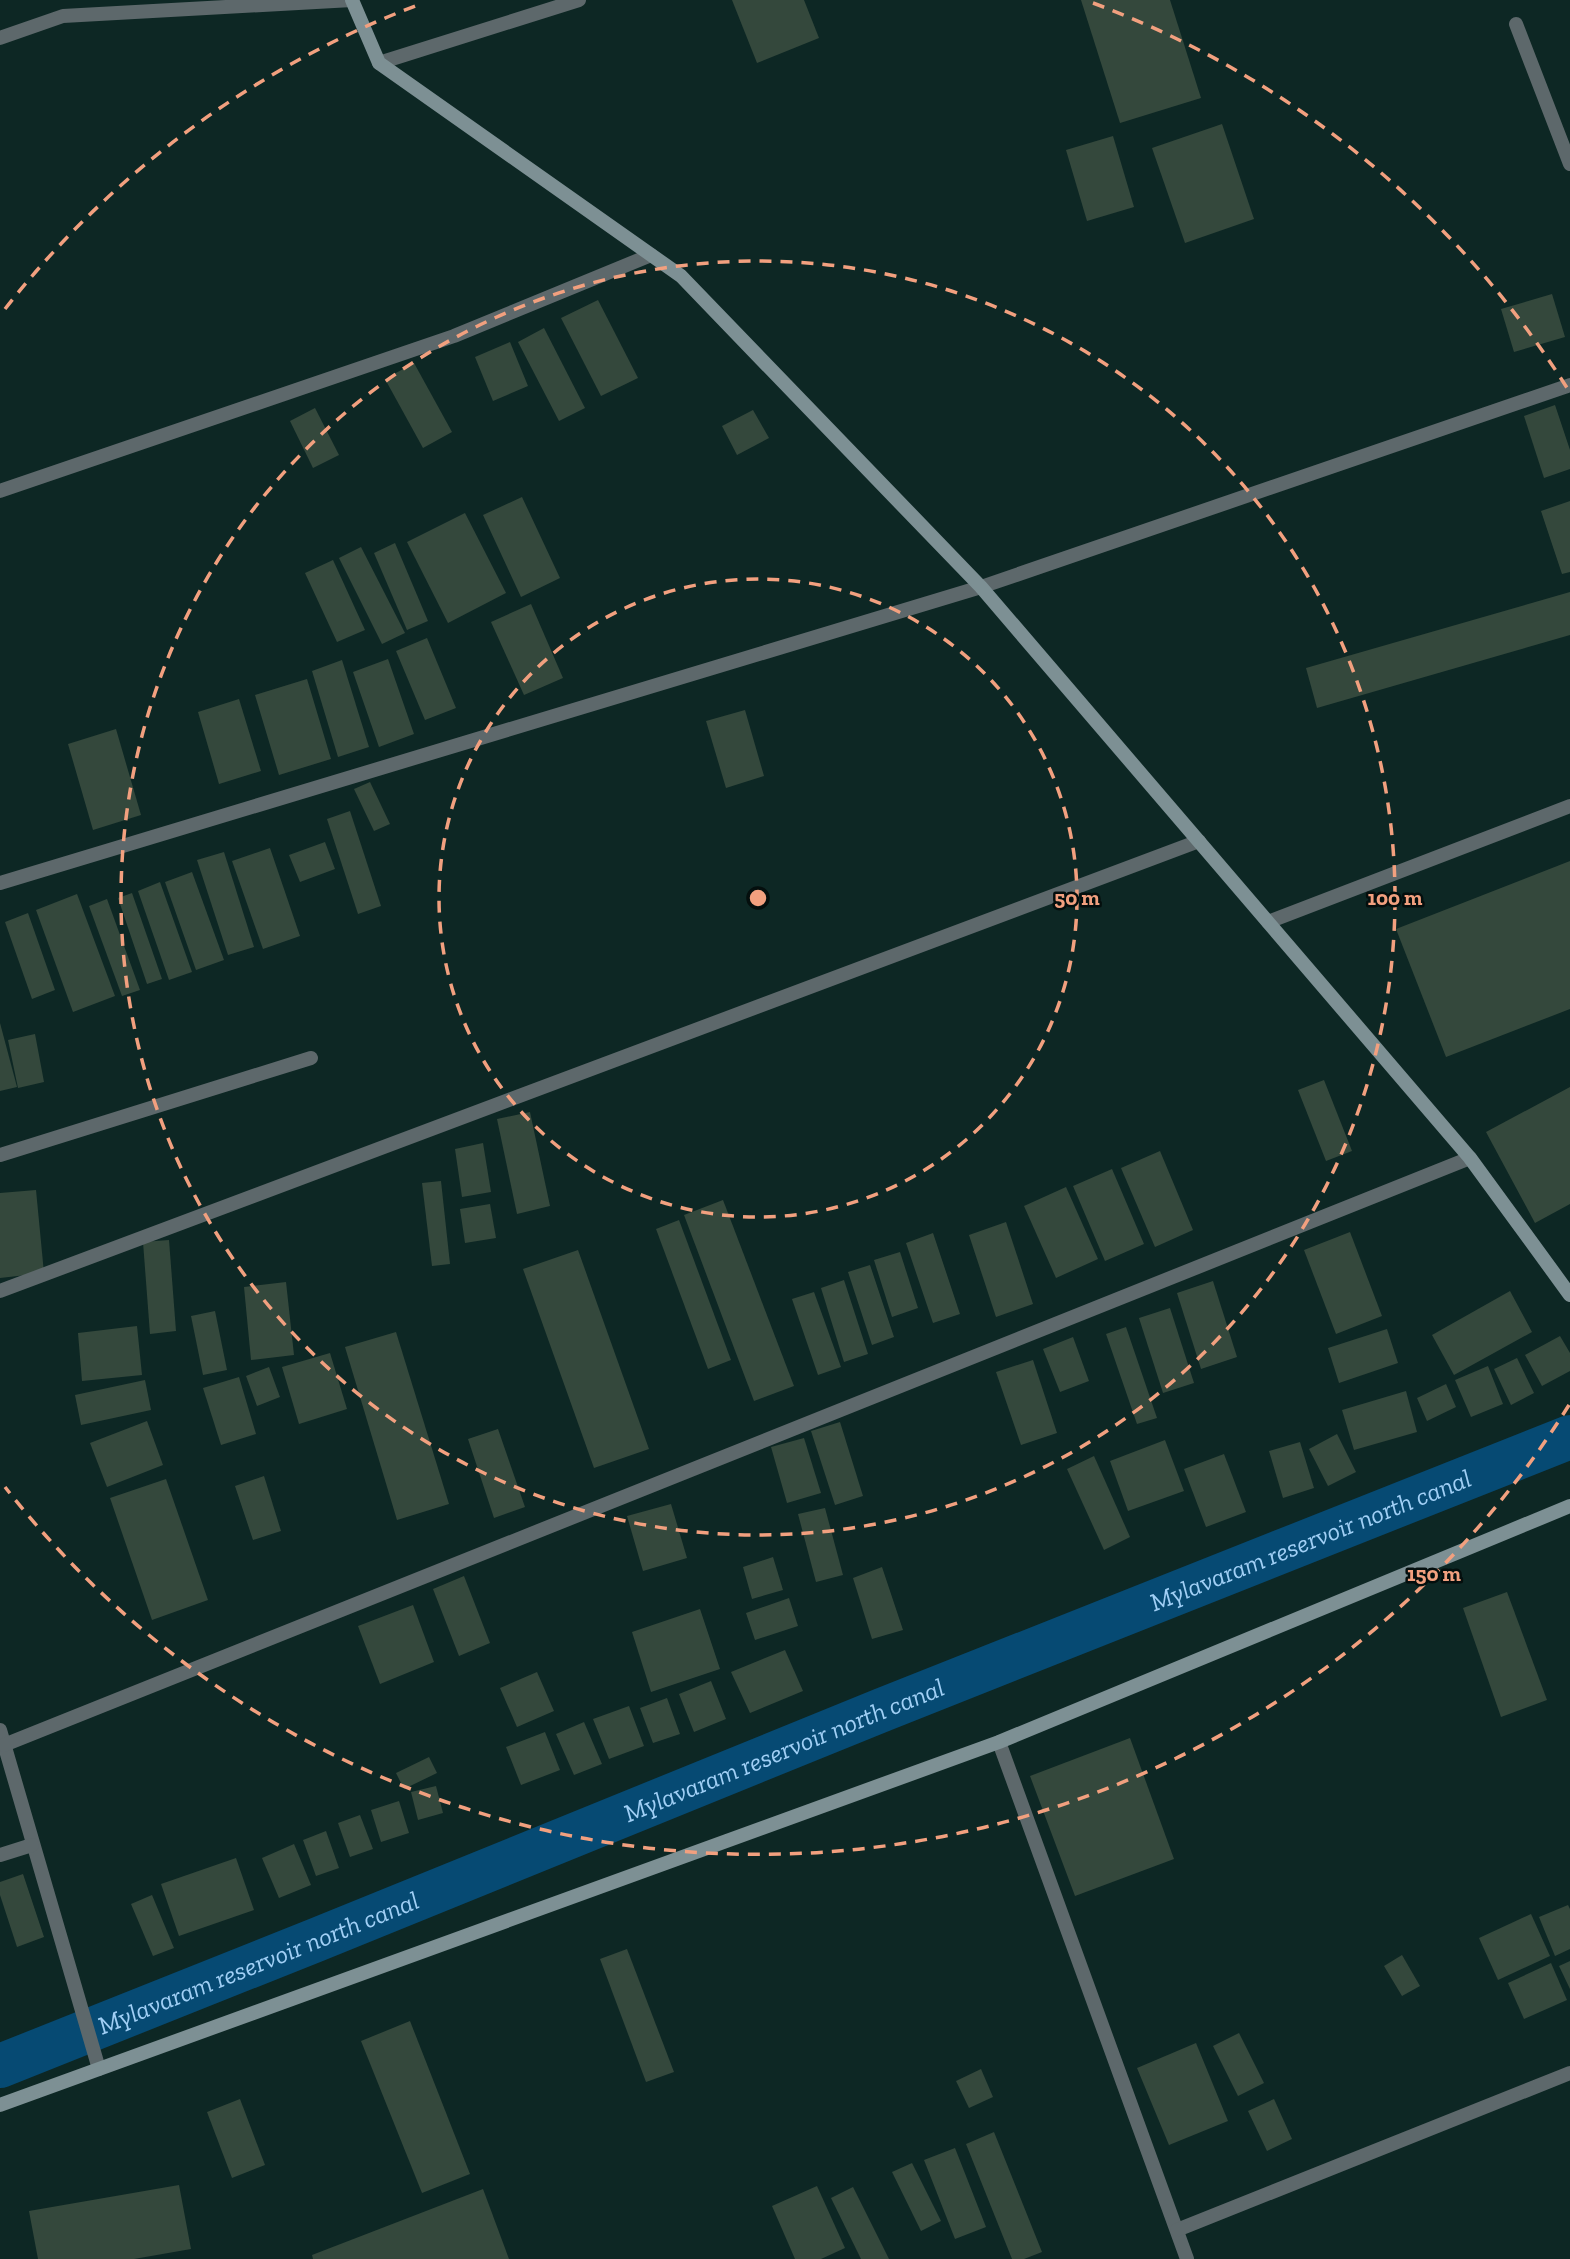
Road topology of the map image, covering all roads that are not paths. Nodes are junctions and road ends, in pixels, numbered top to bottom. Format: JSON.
{"nodes":[{"id":1,"x":352,"y":0,"type":"edge"},
{"id":2,"x":579,"y":0,"type":"edge"},
{"id":3,"x":1516,"y":24,"type":"dead end"},
{"id":4,"x":0,"y":38,"type":"edge"},
{"id":5,"x":379,"y":62,"type":"junction"},
{"id":6,"x":1570,"y":164,"type":"edge"},
{"id":7,"x":650,"y":255,"type":"junction"},
{"id":8,"x":1570,"y":385,"type":"edge"},
{"id":9,"x":0,"y":491,"type":"edge"},
{"id":10,"x":981,"y":587,"type":"junction"},
{"id":11,"x":1570,"y":806,"type":"edge"},
{"id":12,"x":1199,"y":841,"type":"junction"},
{"id":13,"x":0,"y":883,"type":"edge"},
{"id":14,"x":1268,"y":922,"type":"junction"},
{"id":15,"x":311,"y":1058,"type":"dead end"},
{"id":16,"x":0,"y":1155,"type":"edge"},
{"id":17,"x":1471,"y":1158,"type":"junction"},
{"id":18,"x":0,"y":1291,"type":"edge"},
{"id":19,"x":1570,"y":1295,"type":"edge"},
{"id":20,"x":1570,"y":1506,"type":"edge"},
{"id":21,"x":0,"y":1730,"type":"edge"},
{"id":22,"x":999,"y":1742,"type":"junction"},
{"id":23,"x":4,"y":1745,"type":"junction"},
{"id":24,"x":32,"y":1845,"type":"junction"},
{"id":25,"x":0,"y":1855,"type":"edge"},
{"id":26,"x":99,"y":2069,"type":"junction"},
{"id":27,"x":1570,"y":2073,"type":"edge"},
{"id":28,"x":0,"y":2105,"type":"edge"},
{"id":29,"x":1177,"y":2230,"type":"junction"},
{"id":30,"x":1187,"y":2259,"type":"edge"}],
"edges":[{"from":1,"to":4,"type":"street"},
{"from":1,"to":5,"type":"main road"},
{"from":2,"to":5,"type":"street"},
{"from":3,"to":6,"type":"street"},
{"from":5,"to":7,"type":"main road"},
{"from":7,"to":9,"type":"street"},
{"from":7,"to":10,"type":"main road"},
{"from":8,"to":10,"type":"street"},
{"from":10,"to":12,"type":"main road"},
{"from":10,"to":13,"type":"street"},
{"from":11,"to":14,"type":"street"},
{"from":12,"to":14,"type":"main road"},
{"from":12,"to":18,"type":"street"},
{"from":14,"to":17,"type":"main road"},
{"from":15,"to":16,"type":"street"},
{"from":17,"to":19,"type":"main road"},
{"from":17,"to":23,"type":"street"},
{"from":20,"to":22,"type":"main road"},
{"from":21,"to":23,"type":"street"},
{"from":22,"to":26,"type":"main road"},
{"from":22,"to":29,"type":"street"},
{"from":23,"to":24,"type":"street"},
{"from":24,"to":25,"type":"street"},
{"from":24,"to":26,"type":"street"},
{"from":26,"to":28,"type":"main road"},
{"from":27,"to":29,"type":"street"},
{"from":29,"to":30,"type":"street"}]}
